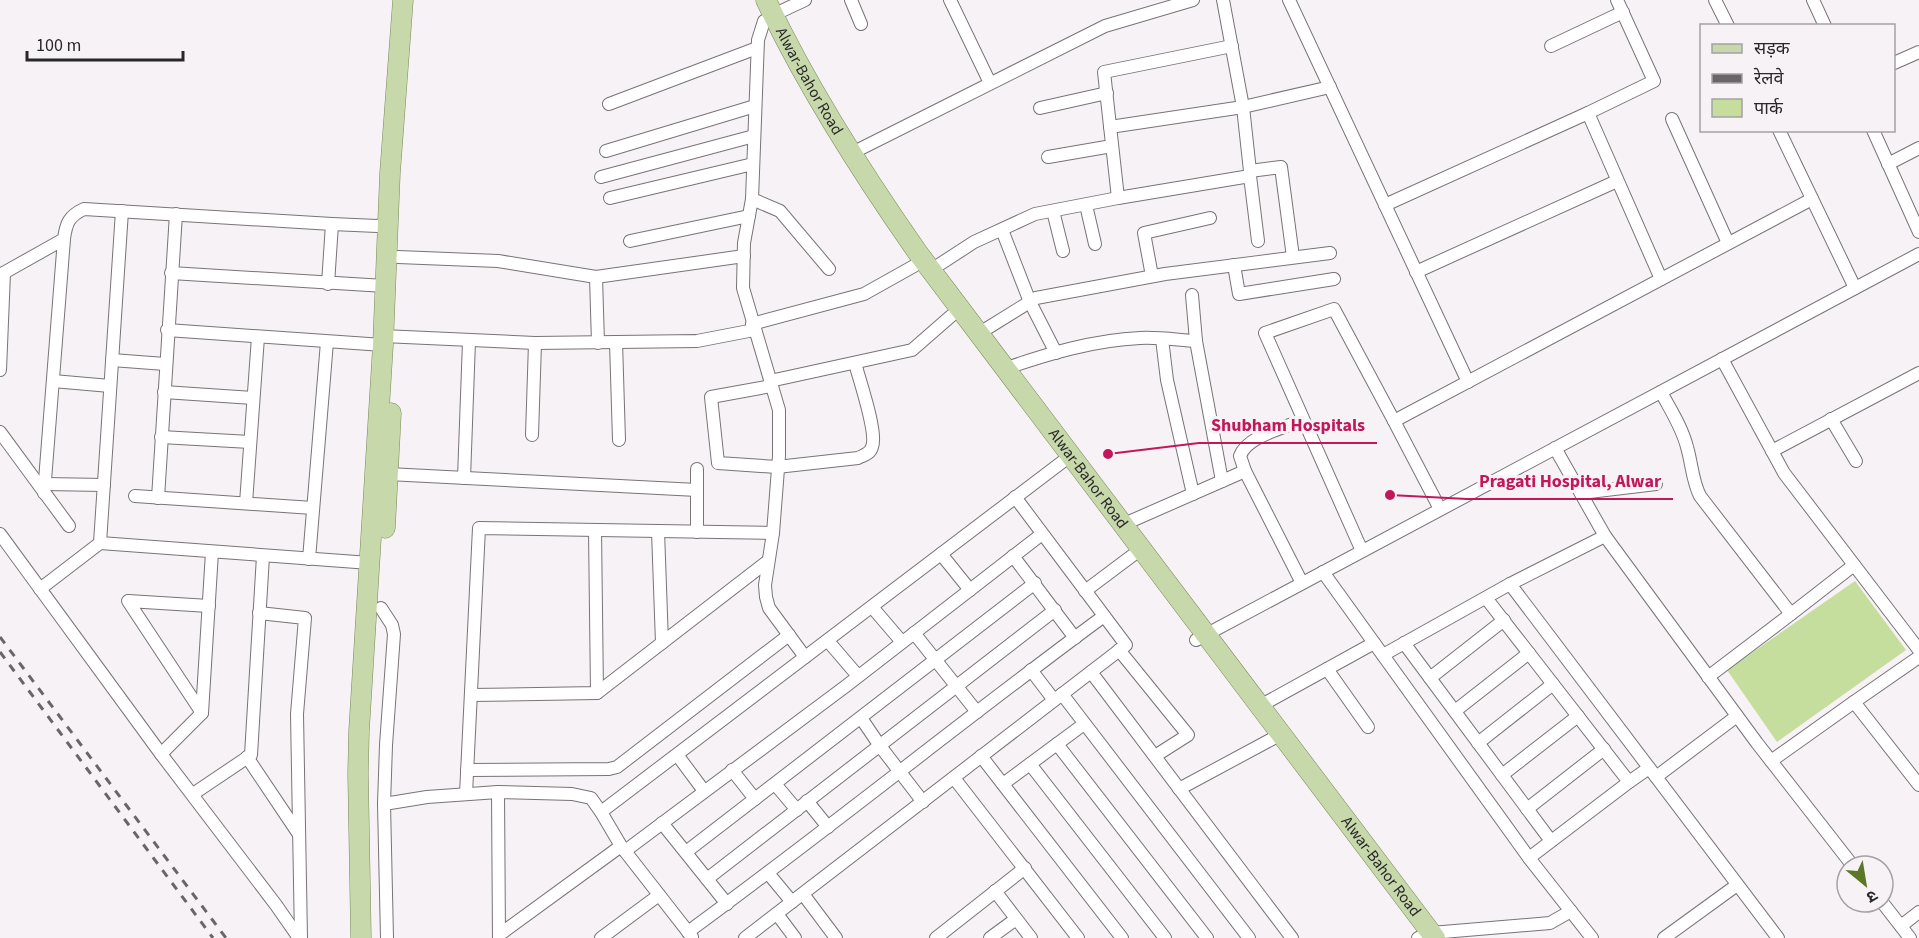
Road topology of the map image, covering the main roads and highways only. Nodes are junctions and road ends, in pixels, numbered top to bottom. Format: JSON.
{"nodes":[{"id":1,"x":403,"y":0,"type":"edge"},
{"id":2,"x":415,"y":0,"type":"edge"},
{"id":3,"x":754,"y":0,"type":"edge"},
{"id":4,"x":767,"y":12,"type":"edge"},
{"id":5,"x":404,"y":65,"type":"junction"},
{"id":6,"x":923,"y":268,"type":"junction"},
{"id":7,"x":387,"y":339,"type":"junction"},
{"id":8,"x":1067,"y":458,"type":"junction"},
{"id":9,"x":372,"y":634,"type":"junction"},
{"id":10,"x":1201,"y":637,"type":"junction"},
{"id":11,"x":1425,"y":937,"type":"edge"},
{"id":12,"x":361,"y":938,"type":"edge"},
{"id":13,"x":374,"y":938,"type":"edge"}],
"edges":[{"from":1,"to":5,"type":"main road"},
{"from":2,"to":5,"type":"main road"},
{"from":3,"to":4,"type":"main road","name":"Alwar-Bahor Road"},
{"from":4,"to":6,"type":"main road","name":"Alwar-Bahor Road"},
{"from":4,"to":6,"type":"main road","name":"Alwar-Bahor Road"},
{"from":5,"to":7,"type":"main road"},
{"from":5,"to":7,"type":"main road"},
{"from":6,"to":8,"type":"main road","name":"Alwar-Bahor Road"},
{"from":6,"to":8,"type":"main road","name":"Alwar-Bahor Road"},
{"from":7,"to":9,"type":"main road"},
{"from":7,"to":9,"type":"main road"},
{"from":8,"to":10,"type":"main road","name":"Alwar-Bahor Road"},
{"from":8,"to":10,"type":"main road","name":"Alwar-Bahor Road"},
{"from":9,"to":12,"type":"main road"},
{"from":9,"to":13,"type":"main road"},
{"from":10,"to":11,"type":"main road","name":"Alwar-Bahor Road"},
{"from":10,"to":11,"type":"main road","name":"Alwar-Bahor Road"}]}
